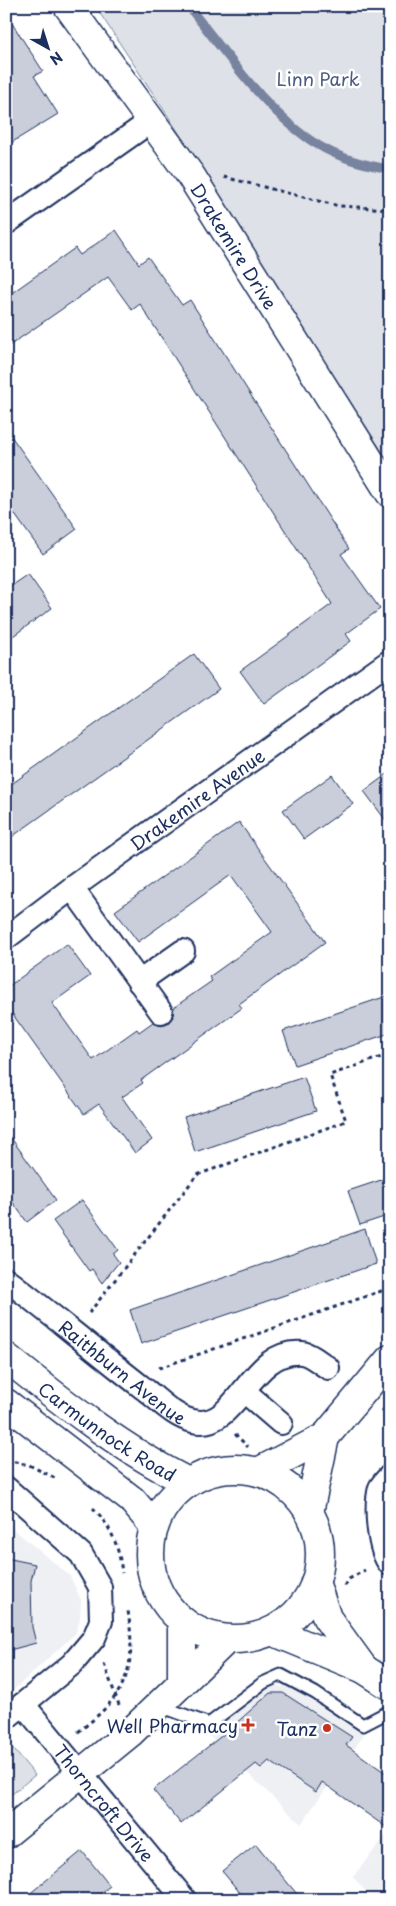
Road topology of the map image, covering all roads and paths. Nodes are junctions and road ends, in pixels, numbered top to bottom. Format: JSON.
{"nodes":[{"id":1,"x":68,"y":6,"type":"edge"},
{"id":2,"x":151,"y":121,"type":"junction"},
{"id":3,"x":191,"y":176,"type":"junction"},
{"id":4,"x":390,"y":209,"type":"edge"},
{"id":5,"x":6,"y":222,"type":"edge"},
{"id":6,"x":390,"y":493,"type":"edge"},
{"id":7,"x":390,"y":660,"type":"edge"},
{"id":8,"x":72,"y":888,"type":"junction"},
{"id":9,"x":6,"y":938,"type":"edge"},
{"id":10,"x":183,"y":951,"type":"dead end"},
{"id":11,"x":139,"y":982,"type":"junction"},
{"id":12,"x":161,"y":1012,"type":"dead end"},
{"id":13,"x":390,"y":1054,"type":"edge"},
{"id":14,"x":6,"y":1279,"type":"edge"},
{"id":15,"x":390,"y":1288,"type":"edge"},
{"id":16,"x":74,"y":1332,"type":"junction"},
{"id":17,"x":6,"y":1357,"type":"edge"},
{"id":18,"x":390,"y":1359,"type":"edge"},
{"id":19,"x":328,"y":1368,"type":"dead end"},
{"id":20,"x":134,"y":1381,"type":"junction"},
{"id":21,"x":244,"y":1391,"type":"junction"},
{"id":22,"x":6,"y":1404,"type":"edge"},
{"id":23,"x":218,"y":1418,"type":"junction"},
{"id":24,"x":281,"y":1423,"type":"dead end"},
{"id":25,"x":325,"y":1437,"type":"junction"},
{"id":26,"x":258,"y":1471,"type":"junction"},
{"id":27,"x":390,"y":1476,"type":"edge"},
{"id":28,"x":188,"y":1482,"type":"junction"},
{"id":29,"x":6,"y":1488,"type":"edge"},
{"id":30,"x":310,"y":1512,"type":"junction"},
{"id":31,"x":153,"y":1525,"type":"junction"},
{"id":32,"x":387,"y":1561,"type":"edge"},
{"id":33,"x":316,"y":1582,"type":"junction"},
{"id":34,"x":327,"y":1618,"type":"junction"},
{"id":35,"x":182,"y":1622,"type":"junction"},
{"id":36,"x":97,"y":1630,"type":"junction"},
{"id":37,"x":272,"y":1631,"type":"junction"},
{"id":38,"x":226,"y":1640,"type":"junction"},
{"id":39,"x":364,"y":1669,"type":"junction"},
{"id":40,"x":182,"y":1681,"type":"junction"},
{"id":41,"x":390,"y":1686,"type":"edge"},
{"id":42,"x":23,"y":1704,"type":"junction"},
{"id":43,"x":158,"y":1705,"type":"junction"},
{"id":44,"x":390,"y":1711,"type":"edge"},
{"id":45,"x":6,"y":1718,"type":"edge"},
{"id":46,"x":130,"y":1733,"type":"junction"},
{"id":47,"x":80,"y":1772,"type":"junction"},
{"id":48,"x":6,"y":1834,"type":"edge"},
{"id":49,"x":185,"y":1900,"type":"edge"}],
"edges":[{"from":1,"to":2,"type":"street","name":"Drakemire Drive"},
{"from":2,"to":3,"type":"street","name":"Drakemire Drive"},
{"from":2,"to":5,"type":"street"},
{"from":3,"to":4,"type":"path"},
{"from":3,"to":6,"type":"street","name":"Drakemire Drive"},
{"from":7,"to":8,"type":"street","name":"Drakemire Avenue"},
{"from":8,"to":9,"type":"street","name":"Drakemire Avenue"},
{"from":8,"to":11,"type":"street"},
{"from":10,"to":11,"type":"street"},
{"from":11,"to":12,"type":"street"},
{"from":13,"to":16,"type":"path"},
{"from":14,"to":16,"type":"street","name":"Raithburn Avenue"},
{"from":15,"to":20,"type":"path"},
{"from":16,"to":20,"type":"street","name":"Raithburn Avenue"},
{"from":17,"to":28,"type":"street","name":"Carmunnock Road"},
{"from":18,"to":25,"type":"street"},
{"from":19,"to":21,"type":"street"},
{"from":20,"to":23,"type":"street","name":"Raithburn Avenue"},
{"from":21,"to":23,"type":"street"},
{"from":21,"to":24,"type":"street"},
{"from":22,"to":31,"type":"street","name":"Carmunnock Road"},
{"from":23,"to":26,"type":"path"},
{"from":25,"to":26,"type":"street"},
{"from":25,"to":30,"type":"street"},
{"from":26,"to":28,"type":"street"},
{"from":26,"to":30,"type":"street"},
{"from":27,"to":32,"type":"street"},
{"from":28,"to":31,"type":"street"},
{"from":29,"to":36,"type":"street"},
{"from":30,"to":33,"type":"street"},
{"from":31,"to":35,"type":"street"},
{"from":32,"to":34,"type":"path"},
{"from":33,"to":34,"type":"street"},
{"from":33,"to":37,"type":"street"},
{"from":34,"to":39,"type":"street"},
{"from":35,"to":38,"type":"street"},
{"from":35,"to":40,"type":"street"},
{"from":36,"to":42,"type":"street"},
{"from":36,"to":46,"type":"path"},
{"from":37,"to":38,"type":"street"},
{"from":37,"to":39,"type":"street"},
{"from":38,"to":40,"type":"street"},
{"from":39,"to":41,"type":"street"},
{"from":40,"to":43,"type":"street"},
{"from":42,"to":45,"type":"street"},
{"from":42,"to":47,"type":"street","name":"Thorncroft Drive"},
{"from":43,"to":44,"type":"lane"},
{"from":43,"to":46,"type":"street"},
{"from":46,"to":47,"type":"street"},
{"from":47,"to":48,"type":"street"},
{"from":47,"to":49,"type":"street","name":"Thorncroft Drive"}]}
